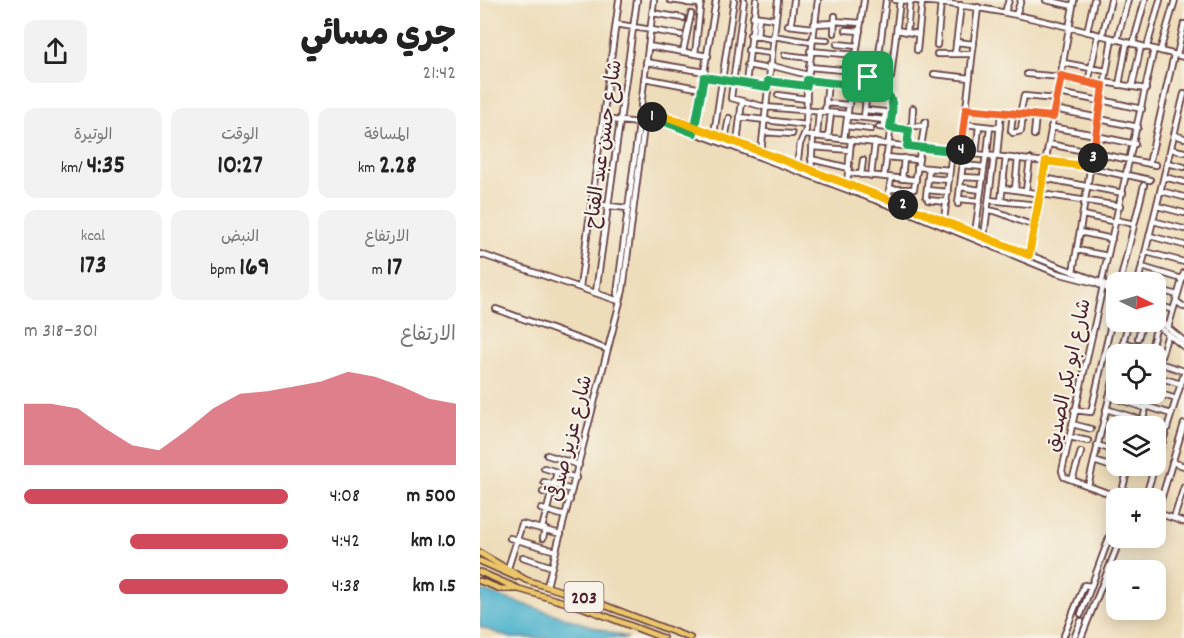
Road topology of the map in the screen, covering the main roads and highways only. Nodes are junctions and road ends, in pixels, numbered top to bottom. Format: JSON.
{"nodes":[{"id":1,"x":480,"y":553,"type":"edge"},
{"id":2,"x":480,"y":561,"type":"edge"},
{"id":3,"x":480,"y":572,"type":"edge"},
{"id":4,"x":526,"y":580,"type":"junction"},
{"id":5,"x":480,"y":581,"type":"edge"},
{"id":6,"x":519,"y":589,"type":"junction"},
{"id":7,"x":596,"y":602,"type":"junction"},
{"id":8,"x":607,"y":606,"type":"junction"},
{"id":9,"x":591,"y":611,"type":"junction"},
{"id":10,"x":603,"y":615,"type":"junction"},
{"id":11,"x":663,"y":638,"type":"edge"},
{"id":12,"x":690,"y":638,"type":"edge"}],
"edges":[{"from":1,"to":4,"type":"main road","number":"203"},
{"from":2,"to":4,"type":"main road"},
{"from":3,"to":6,"type":"main road"},
{"from":4,"to":7,"type":"main road","number":"203"},
{"from":5,"to":6,"type":"main road","number":"203"},
{"from":6,"to":9,"type":"main road","number":"203"},
{"from":7,"to":8,"type":"main road","number":"203"},
{"from":7,"to":9,"type":"main road"},
{"from":8,"to":10,"type":"main road"},
{"from":8,"to":12,"type":"main road","number":"203"},
{"from":9,"to":10,"type":"main road","number":"203"},
{"from":10,"to":11,"type":"main road","number":"203"}]}
